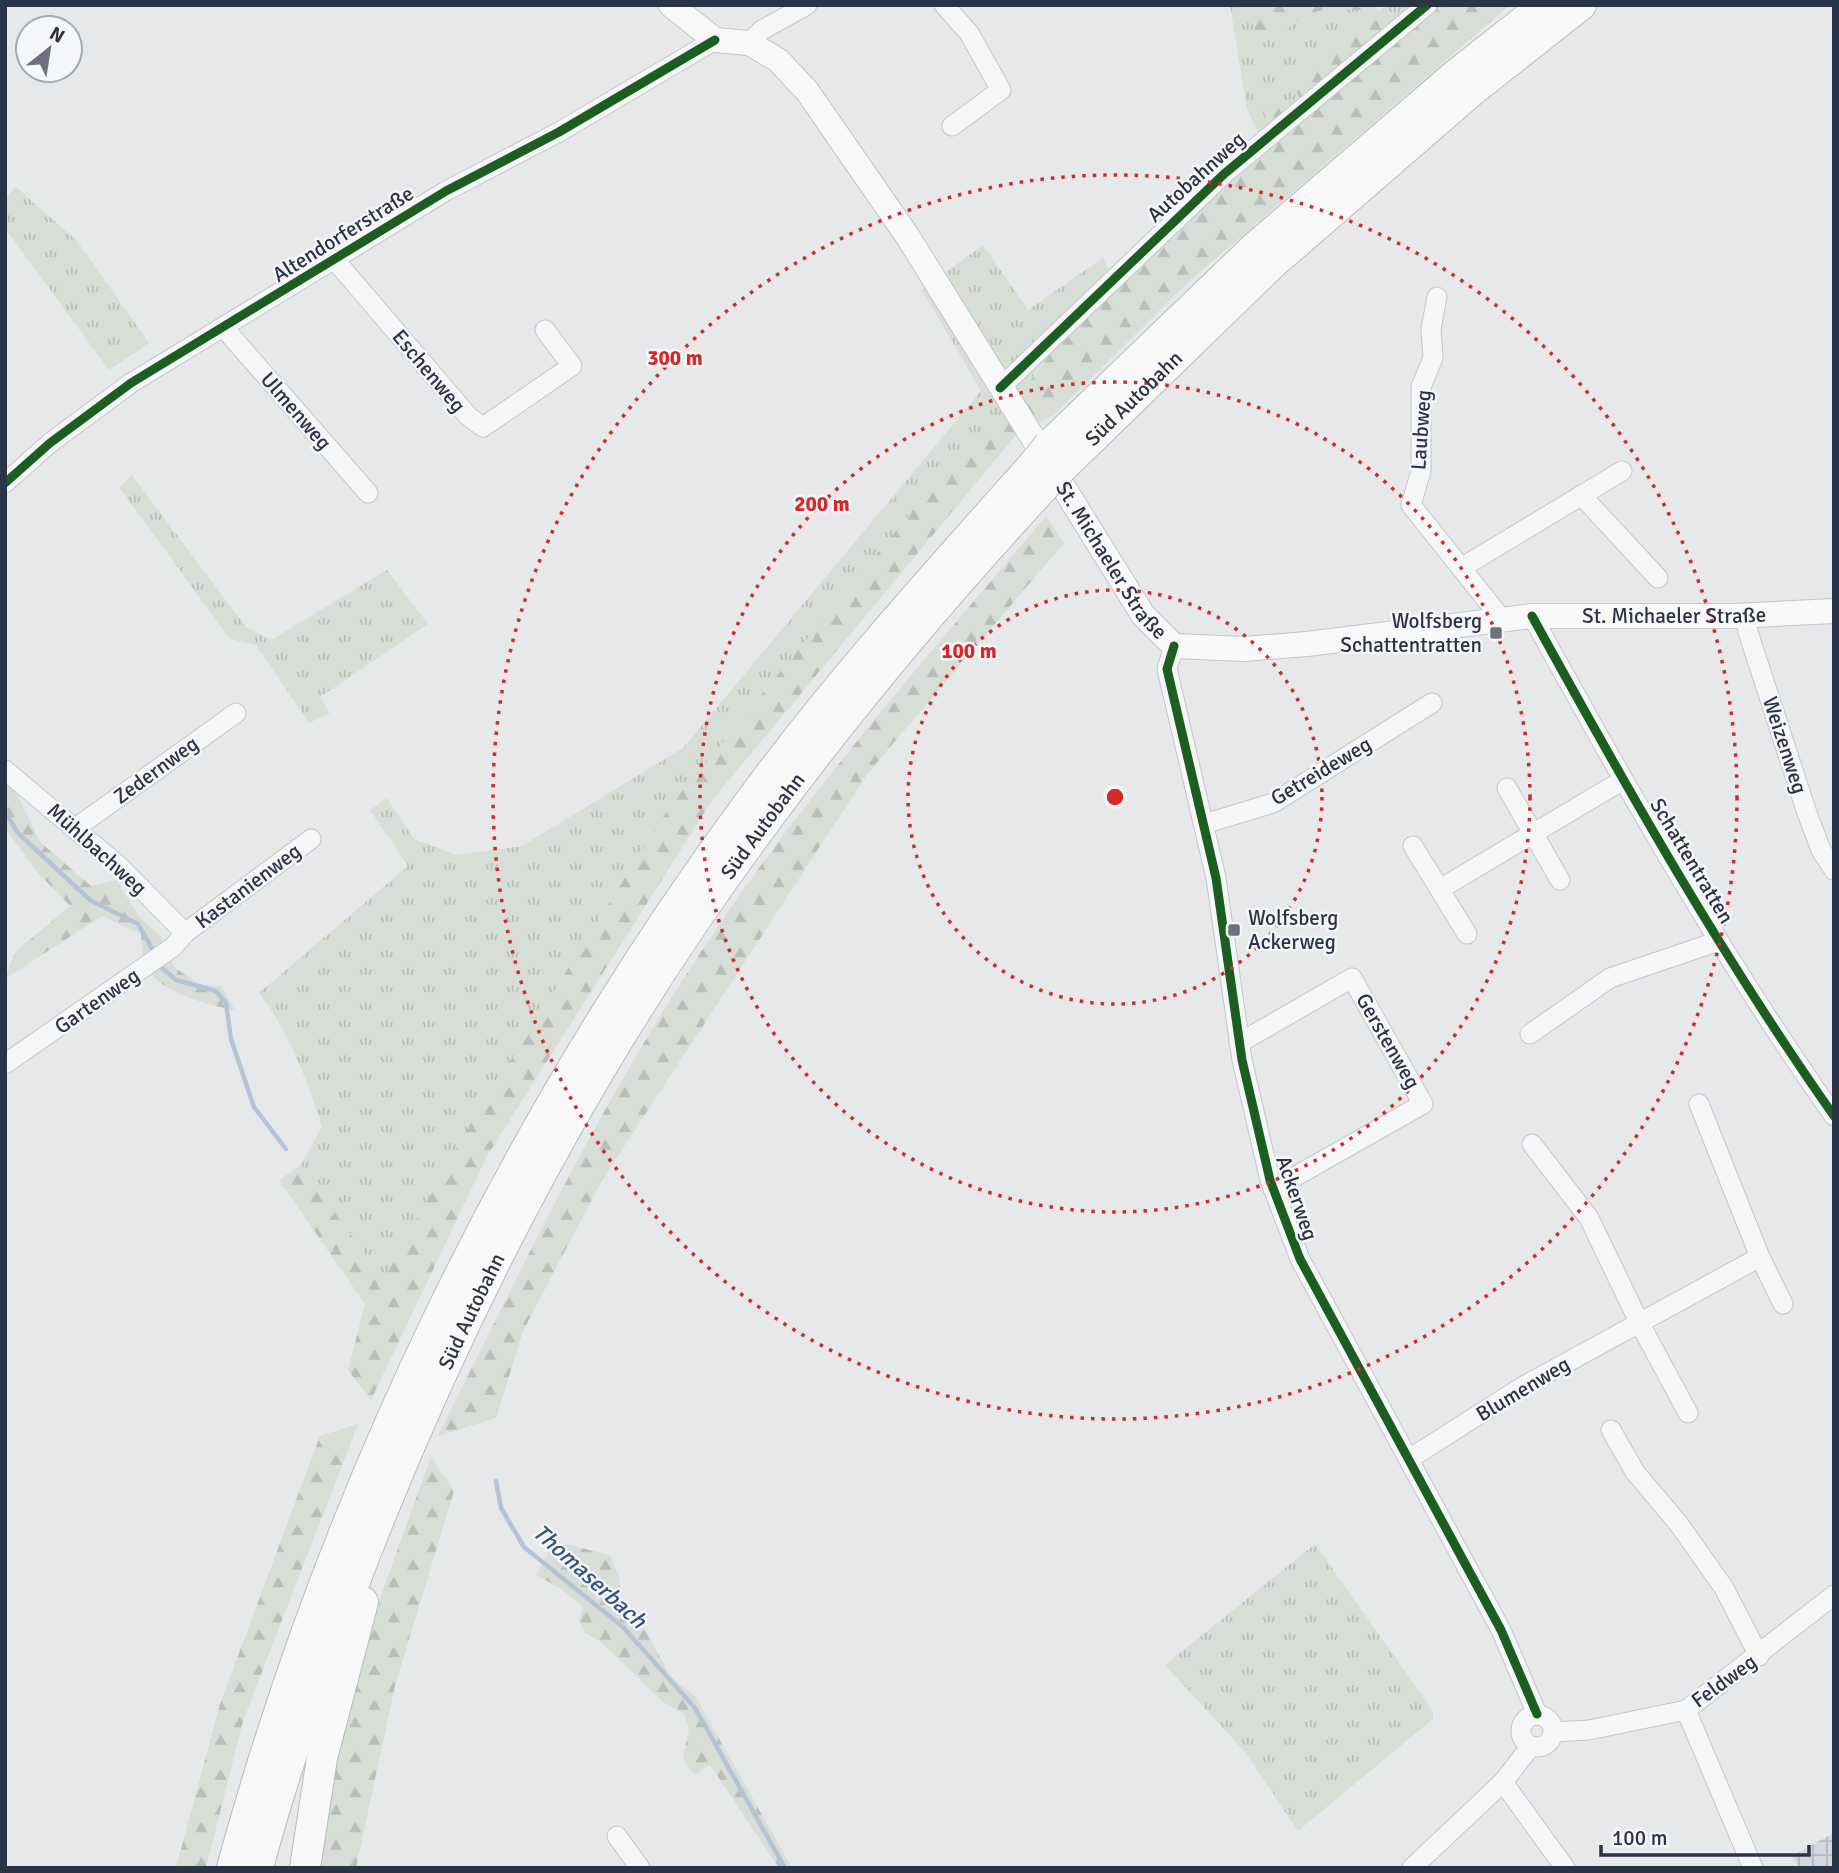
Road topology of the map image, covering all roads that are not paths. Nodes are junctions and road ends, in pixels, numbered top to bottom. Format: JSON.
{"nodes":[{"id":1,"x":670,"y":5,"type":"edge"},
{"id":2,"x":807,"y":5,"type":"edge"},
{"id":3,"x":944,"y":5,"type":"edge"},
{"id":4,"x":1427,"y":5,"type":"edge"},
{"id":5,"x":1544,"y":5,"type":"edge"},
{"id":6,"x":1581,"y":5,"type":"edge"},
{"id":7,"x":715,"y":40,"type":"junction"},
{"id":8,"x":750,"y":43,"type":"junction"},
{"id":9,"x":952,"y":126,"type":"dead end"},
{"id":10,"x":334,"y":259,"type":"junction"},
{"id":11,"x":1437,"y":297,"type":"dead end"},
{"id":12,"x":224,"y":328,"type":"junction"},
{"id":13,"x":545,"y":330,"type":"dead end"},
{"id":14,"x":1000,"y":388,"type":"junction"},
{"id":15,"x":1047,"y":466,"type":"junction"},
{"id":16,"x":1622,"y":471,"type":"dead end"},
{"id":17,"x":5,"y":483,"type":"edge"},
{"id":18,"x":368,"y":493,"type":"dead end"},
{"id":19,"x":1581,"y":495,"type":"junction"},
{"id":20,"x":1461,"y":568,"type":"junction"},
{"id":21,"x":1658,"y":578,"type":"dead end"},
{"id":22,"x":1834,"y":611,"type":"edge"},
{"id":23,"x":1532,"y":616,"type":"junction"},
{"id":24,"x":1745,"y":616,"type":"junction"},
{"id":25,"x":1501,"y":618,"type":"junction"},
{"id":26,"x":1174,"y":646,"type":"junction"},
{"id":27,"x":1432,"y":703,"type":"dead end"},
{"id":28,"x":236,"y":713,"type":"dead end"},
{"id":29,"x":5,"y":769,"type":"edge"},
{"id":30,"x":1623,"y":780,"type":"junction"},
{"id":31,"x":1507,"y":788,"type":"dead end"},
{"id":32,"x":1203,"y":824,"type":"junction"},
{"id":33,"x":77,"y":827,"type":"junction"},
{"id":34,"x":1533,"y":834,"type":"junction"},
{"id":35,"x":311,"y":839,"type":"dead end"},
{"id":36,"x":1413,"y":846,"type":"dead end"},
{"id":37,"x":1834,"y":870,"type":"edge"},
{"id":38,"x":1560,"y":880,"type":"dead end"},
{"id":39,"x":1440,"y":889,"type":"junction"},
{"id":40,"x":185,"y":933,"type":"junction"},
{"id":41,"x":1467,"y":934,"type":"dead end"},
{"id":42,"x":1719,"y":942,"type":"junction"},
{"id":43,"x":1530,"y":1034,"type":"dead end"},
{"id":44,"x":1239,"y":1043,"type":"junction"},
{"id":45,"x":5,"y":1064,"type":"edge"},
{"id":46,"x":1699,"y":1104,"type":"dead end"},
{"id":47,"x":1834,"y":1116,"type":"edge"},
{"id":48,"x":1532,"y":1144,"type":"dead end"},
{"id":49,"x":1273,"y":1189,"type":"junction"},
{"id":50,"x":1760,"y":1257,"type":"junction"},
{"id":51,"x":1783,"y":1304,"type":"dead end"},
{"id":52,"x":1639,"y":1322,"type":"junction"},
{"id":53,"x":1688,"y":1413,"type":"dead end"},
{"id":54,"x":1611,"y":1430,"type":"dead end"},
{"id":55,"x":1409,"y":1459,"type":"junction"},
{"id":56,"x":389,"y":1491,"type":"junction"},
{"id":57,"x":1834,"y":1595,"type":"edge"},
{"id":58,"x":1759,"y":1656,"type":"junction"},
{"id":59,"x":1686,"y":1710,"type":"junction"},
{"id":60,"x":1537,"y":1714,"type":"junction"},
{"id":61,"x":1554,"y":1732,"type":"junction"},
{"id":62,"x":1531,"y":1746,"type":"junction"},
{"id":63,"x":1503,"y":1782,"type":"junction"},
{"id":64,"x":617,"y":1836,"type":"dead end"},
{"id":65,"x":232,"y":1868,"type":"edge"},
{"id":66,"x":258,"y":1868,"type":"edge"},
{"id":67,"x":305,"y":1868,"type":"edge"},
{"id":68,"x":640,"y":1868,"type":"edge"},
{"id":69,"x":1412,"y":1868,"type":"edge"},
{"id":70,"x":1565,"y":1868,"type":"edge"},
{"id":71,"x":1752,"y":1868,"type":"edge"}],
"edges":[{"from":1,"to":7,"type":"main road"},
{"from":2,"to":8,"type":"street"},
{"from":3,"to":9,"type":"street"},
{"from":4,"to":14,"type":"street","name":"Autobahnweg"},
{"from":5,"to":15,"type":"highway","name":"Süd Autobahn"},
{"from":6,"to":15,"type":"highway","name":"Süd Autobahn"},
{"from":7,"to":8,"type":"main road","name":"St. Michaeler Straße"},
{"from":7,"to":10,"type":"street","name":"Altendorferstraße"},
{"from":8,"to":14,"type":"main road","name":"St. Michaeler Straße"},
{"from":10,"to":12,"type":"street","name":"Altendorferstraße"},
{"from":10,"to":13,"type":"street","name":"Eschenweg"},
{"from":11,"to":20,"type":"street","name":"Laubweg"},
{"from":12,"to":17,"type":"street","name":"Altendorferstraße"},
{"from":12,"to":18,"type":"street","name":"Ulmenweg"},
{"from":14,"to":26,"type":"main road","name":"St. Michaeler Straße"},
{"from":15,"to":56,"type":"highway","name":"Süd Autobahn"},
{"from":15,"to":65,"type":"highway","name":"Süd Autobahn"},
{"from":16,"to":19,"type":"street"},
{"from":19,"to":20,"type":"street"},
{"from":19,"to":21,"type":"street"},
{"from":20,"to":25,"type":"street","name":"Laubweg"},
{"from":22,"to":24,"type":"main road","name":"St. Michaeler Straße"},
{"from":23,"to":24,"type":"main road","name":"St. Michaeler Straße"},
{"from":23,"to":25,"type":"main road","name":"St. Michaeler Straße"},
{"from":23,"to":30,"type":"street","name":"Schattentratten"},
{"from":24,"to":37,"type":"street","name":"Weizenweg"},
{"from":25,"to":26,"type":"main road","name":"St. Michaeler Straße"},
{"from":26,"to":32,"type":"street","name":"Ackerweg"},
{"from":27,"to":32,"type":"street","name":"Getreideweg"},
{"from":28,"to":33,"type":"street","name":"Zedernweg"},
{"from":29,"to":33,"type":"street","name":"Mühlbachweg"},
{"from":30,"to":34,"type":"street"},
{"from":30,"to":42,"type":"street","name":"Schattentratten"},
{"from":31,"to":34,"type":"street"},
{"from":32,"to":44,"type":"street","name":"Ackerweg"},
{"from":33,"to":40,"type":"street","name":"Mühlbachweg"},
{"from":34,"to":38,"type":"street"},
{"from":34,"to":39,"type":"street"},
{"from":35,"to":40,"type":"street","name":"Kastanienweg"},
{"from":36,"to":39,"type":"street"},
{"from":39,"to":41,"type":"street"},
{"from":40,"to":45,"type":"street","name":"Gartenweg"},
{"from":42,"to":43,"type":"street"},
{"from":42,"to":47,"type":"street","name":"Schattentratten"},
{"from":44,"to":49,"type":"street","name":"Ackerweg"},
{"from":44,"to":49,"type":"street","name":"Gerstenweg"},
{"from":46,"to":50,"type":"street"},
{"from":48,"to":52,"type":"street"},
{"from":49,"to":55,"type":"street","name":"Ackerweg"},
{"from":50,"to":51,"type":"street"},
{"from":50,"to":52,"type":"street","name":"Blumenweg"},
{"from":52,"to":53,"type":"street"},
{"from":52,"to":55,"type":"street","name":"Blumenweg"},
{"from":54,"to":58,"type":"street"},
{"from":55,"to":60,"type":"street","name":"Ackerweg"},
{"from":56,"to":66,"type":"highway","name":"Süd Autobahn"},
{"from":56,"to":67,"type":"highway"},
{"from":57,"to":58,"type":"street","name":"Feldweg"},
{"from":58,"to":59,"type":"street","name":"Feldweg"},
{"from":59,"to":61,"type":"street","name":"Feldweg"},
{"from":59,"to":71,"type":"street"},
{"from":60,"to":61,"type":"street"},
{"from":60,"to":62,"type":"street"},
{"from":61,"to":62,"type":"street"},
{"from":62,"to":63,"type":"street"},
{"from":63,"to":69,"type":"street"},
{"from":63,"to":70,"type":"street"},
{"from":64,"to":68,"type":"street"}]}
